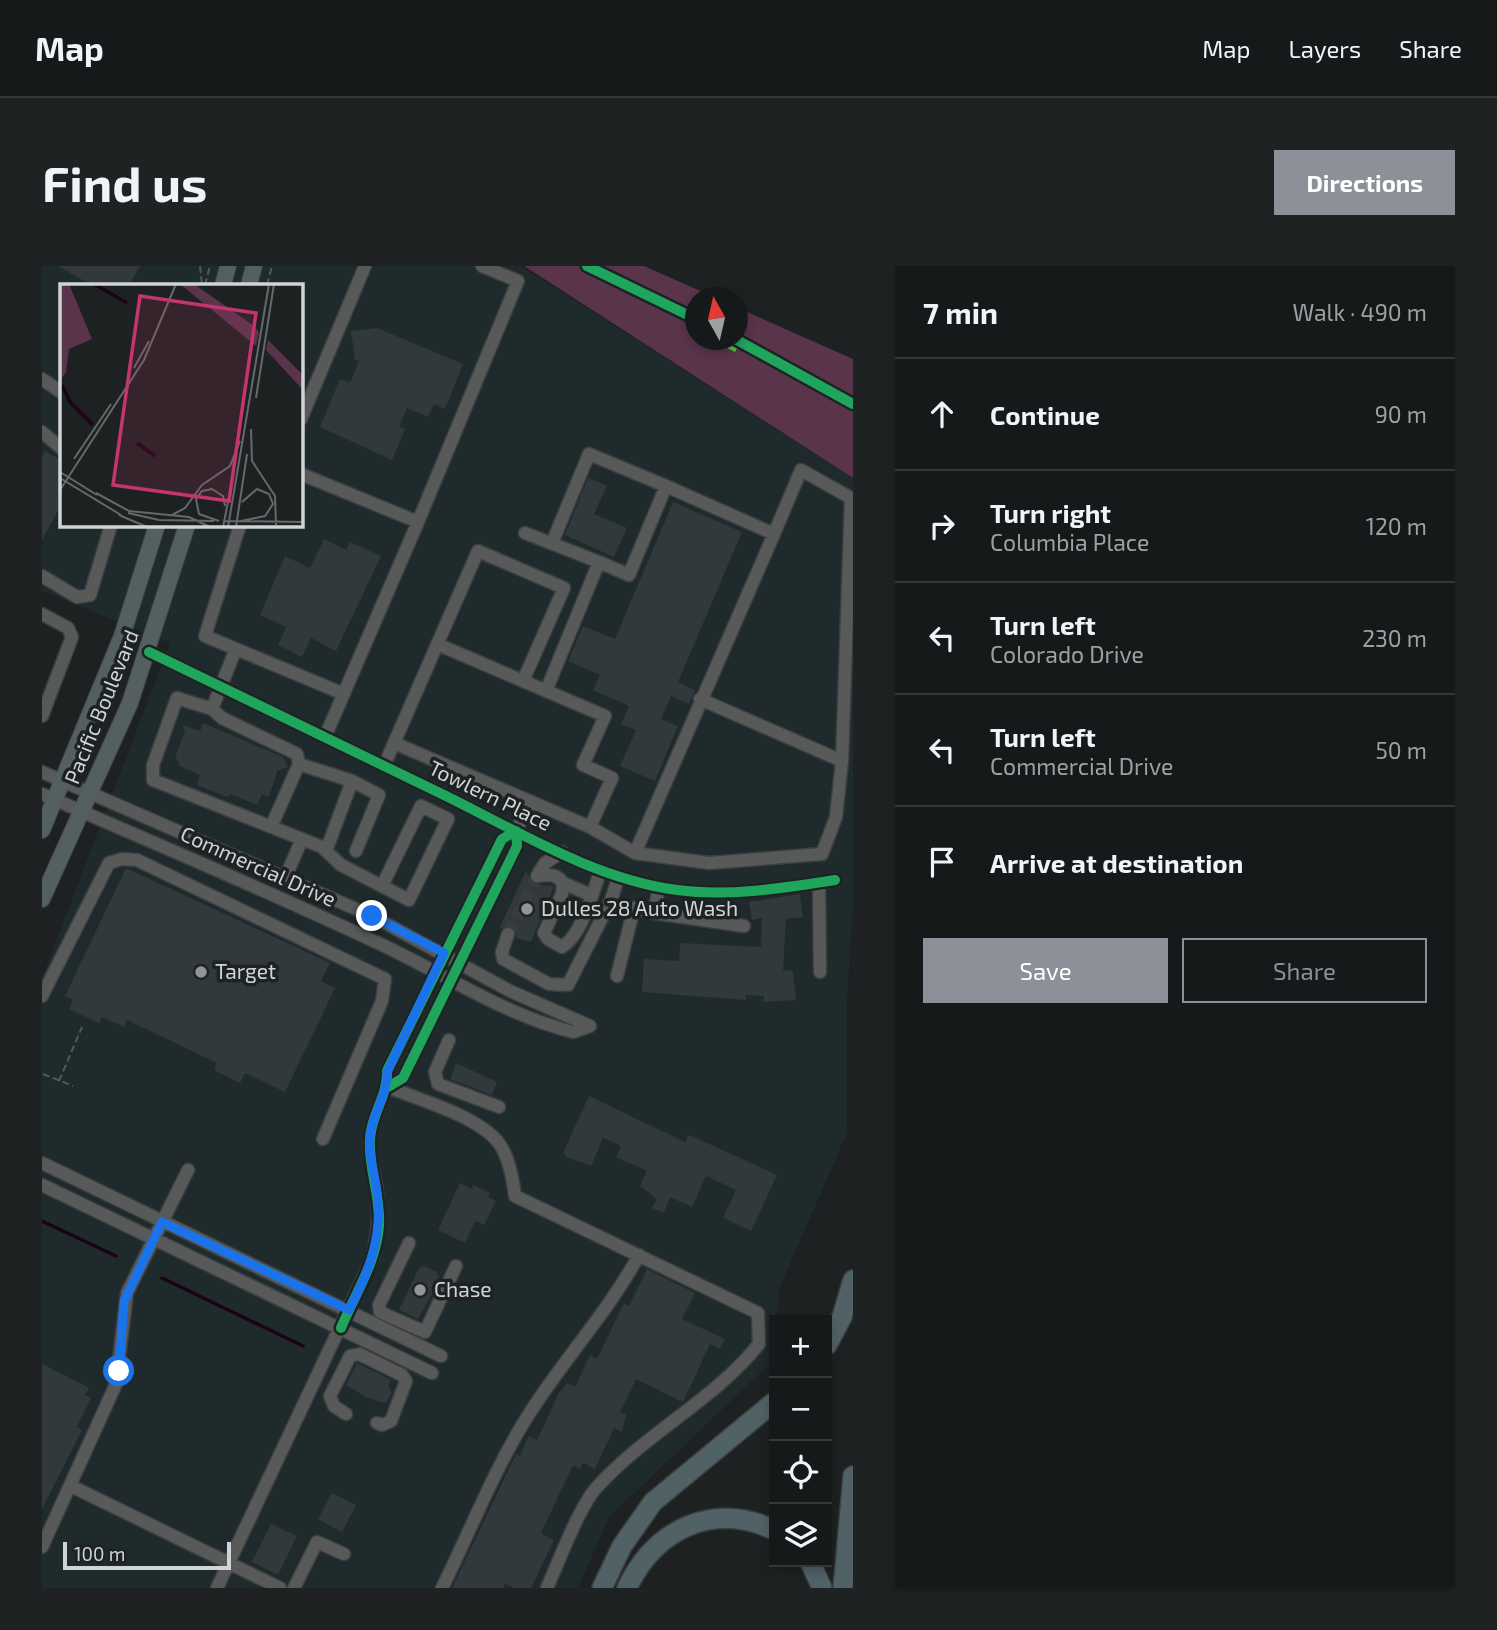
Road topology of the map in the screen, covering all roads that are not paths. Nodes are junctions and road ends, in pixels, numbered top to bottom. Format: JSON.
{"nodes":[{"id":1,"x":228,"y":266,"type":"edge"},
{"id":2,"x":254,"y":266,"type":"edge"},
{"id":3,"x":365,"y":266,"type":"edge"},
{"id":4,"x":482,"y":266,"type":"edge"},
{"id":5,"x":223,"y":284,"type":"edge"},
{"id":6,"x":249,"y":284,"type":"edge"},
{"id":7,"x":42,"y":379,"type":"edge"},
{"id":8,"x":60,"y":391,"type":"edge"},
{"id":9,"x":303,"y":414,"type":"edge"},
{"id":10,"x":42,"y":432,"type":"edge"},
{"id":11,"x":60,"y":447,"type":"edge"},
{"id":12,"x":303,"y":475,"type":"edge"},
{"id":13,"x":666,"y":486,"type":"junction"},
{"id":14,"x":418,"y":522,"type":"junction"},
{"id":15,"x":110,"y":527,"type":"edge"},
{"id":16,"x":157,"y":527,"type":"edge"},
{"id":17,"x":186,"y":527,"type":"edge"},
{"id":18,"x":239,"y":527,"type":"edge"},
{"id":19,"x":525,"y":533,"type":"dead end"},
{"id":20,"x":774,"y":534,"type":"junction"},
{"id":21,"x":552,"y":543,"type":"junction"},
{"id":22,"x":599,"y":562,"type":"junction"},
{"id":23,"x":42,"y":576,"type":"edge"},
{"id":24,"x":42,"y":614,"type":"edge"},
{"id":25,"x":437,"y":644,"type":"junction"},
{"id":26,"x":235,"y":651,"type":"junction"},
{"id":27,"x":149,"y":652,"type":"junction"},
{"id":28,"x":523,"y":681,"type":"junction"},
{"id":29,"x":221,"y":687,"type":"junction"},
{"id":30,"x":546,"y":691,"type":"junction"},
{"id":31,"x":344,"y":694,"type":"junction"},
{"id":32,"x":700,"y":699,"type":"junction"},
{"id":33,"x":212,"y":709,"type":"junction"},
{"id":34,"x":42,"y":716,"type":"edge"},
{"id":35,"x":324,"y":737,"type":"junction"},
{"id":36,"x":394,"y":743,"type":"junction"},
{"id":37,"x":842,"y":761,"type":"junction"},
{"id":38,"x":299,"y":764,"type":"junction"},
{"id":39,"x":384,"y":766,"type":"junction"},
{"id":40,"x":42,"y":772,"type":"edge"},
{"id":41,"x":64,"y":781,"type":"junction"},
{"id":42,"x":352,"y":781,"type":"junction"},
{"id":43,"x":90,"y":792,"type":"junction"},
{"id":44,"x":49,"y":797,"type":"edge"},
{"id":45,"x":530,"y":802,"type":"junction"},
{"id":46,"x":82,"y":811,"type":"junction"},
{"id":47,"x":271,"y":827,"type":"junction"},
{"id":48,"x":590,"y":827,"type":"junction"},
{"id":49,"x":42,"y":830,"type":"edge"},
{"id":50,"x":516,"y":831,"type":"junction"},
{"id":51,"x":302,"y":839,"type":"junction"},
{"id":52,"x":326,"y":851,"type":"junction"},
{"id":53,"x":356,"y":851,"type":"dead end"},
{"id":54,"x":562,"y":852,"type":"junction"},
{"id":55,"x":635,"y":853,"type":"junction"},
{"id":56,"x":201,"y":862,"type":"junction"},
{"id":57,"x":601,"y":870,"type":"junction"},
{"id":58,"x":286,"y":876,"type":"junction"},
{"id":59,"x":619,"y":876,"type":"junction"},
{"id":60,"x":835,"y":880,"type":"dead end"},
{"id":61,"x":819,"y":882,"type":"junction"},
{"id":62,"x":563,"y":883,"type":"junction"},
{"id":63,"x":191,"y":886,"type":"junction"},
{"id":64,"x":382,"y":886,"type":"junction"},
{"id":65,"x":659,"y":887,"type":"junction"},
{"id":66,"x":591,"y":895,"type":"junction"},
{"id":67,"x":42,"y":899,"type":"edge"},
{"id":68,"x":654,"y":913,"type":"junction"},
{"id":69,"x":744,"y":926,"type":"dead end"},
{"id":70,"x":508,"y":934,"type":"tunnel mouth"},
{"id":71,"x":444,"y":953,"type":"junction"},
{"id":72,"x":459,"y":963,"type":"junction"},
{"id":73,"x":436,"y":970,"type":"junction"},
{"id":74,"x":820,"y":972,"type":"dead end"},
{"id":75,"x":617,"y":975,"type":"dead end"},
{"id":76,"x":452,"y":979,"type":"junction"},
{"id":77,"x":42,"y":996,"type":"edge"},
{"id":78,"x":449,"y":1040,"type":"dead end"},
{"id":79,"x":388,"y":1087,"type":"junction"},
{"id":80,"x":499,"y":1107,"type":"dead end"},
{"id":81,"x":323,"y":1139,"type":"dead end"},
{"id":82,"x":42,"y":1163,"type":"edge"},
{"id":83,"x":188,"y":1170,"type":"dead end"},
{"id":84,"x":42,"y":1185,"type":"edge"},
{"id":85,"x":162,"y":1222,"type":"junction"},
{"id":86,"x":154,"y":1238,"type":"junction"},
{"id":87,"x":409,"y":1243,"type":"dead end"},
{"id":88,"x":639,"y":1255,"type":"junction"},
{"id":89,"x":456,"y":1266,"type":"dead end"},
{"id":90,"x":853,"y":1280,"type":"edge"},
{"id":91,"x":349,"y":1310,"type":"junction"},
{"id":92,"x":341,"y":1328,"type":"junction"},
{"id":93,"x":832,"y":1336,"type":"edge"},
{"id":94,"x":441,"y":1356,"type":"dead end"},
{"id":95,"x":432,"y":1373,"type":"dead end"},
{"id":96,"x":769,"y":1406,"type":"edge"},
{"id":97,"x":346,"y":1413,"type":"dead end"},
{"id":98,"x":377,"y":1423,"type":"dead end"},
{"id":99,"x":853,"y":1476,"type":"edge"},
{"id":100,"x":71,"y":1486,"type":"junction"},
{"id":101,"x":769,"y":1529,"type":"edge"},
{"id":102,"x":42,"y":1547,"type":"edge"},
{"id":103,"x":344,"y":1554,"type":"dead end"},
{"id":104,"x":229,"y":1563,"type":"junction"},
{"id":105,"x":812,"y":1567,"type":"edge"},
{"id":106,"x":217,"y":1588,"type":"edge"},
{"id":107,"x":280,"y":1588,"type":"edge"},
{"id":108,"x":294,"y":1588,"type":"edge"},
{"id":109,"x":442,"y":1588,"type":"edge"},
{"id":110,"x":547,"y":1588,"type":"edge"},
{"id":111,"x":602,"y":1588,"type":"edge"},
{"id":112,"x":627,"y":1588,"type":"edge"},
{"id":113,"x":822,"y":1588,"type":"edge"},
{"id":114,"x":843,"y":1588,"type":"edge"}],
"edges":[{"from":1,"to":5,"type":"main road"},
{"from":2,"to":6,"type":"main road"},
{"from":3,"to":9,"type":"street"},
{"from":4,"to":14,"type":"street"},
{"from":7,"to":8,"type":"street"},
{"from":10,"to":11,"type":"street"},
{"from":12,"to":14,"type":"street"},
{"from":13,"to":20,"type":"street"},
{"from":13,"to":21,"type":"street"},
{"from":13,"to":22,"type":"street"},
{"from":14,"to":31,"type":"street"},
{"from":15,"to":23,"type":"street"},
{"from":16,"to":41,"type":"main road","name":"Pacific Boulevard"},
{"from":17,"to":27,"type":"main road","name":"Pacific Boulevard"},
{"from":18,"to":26,"type":"street"},
{"from":19,"to":21,"type":"street"},
{"from":20,"to":32,"type":"street"},
{"from":20,"to":37,"type":"street"},
{"from":21,"to":22,"type":"street"},
{"from":22,"to":30,"type":"street"},
{"from":24,"to":34,"type":"street"},
{"from":25,"to":28,"type":"street"},
{"from":25,"to":28,"type":"street"},
{"from":25,"to":36,"type":"street"},
{"from":26,"to":29,"type":"street"},
{"from":26,"to":31,"type":"street"},
{"from":27,"to":29,"type":"street","name":"Towlern Place"},
{"from":27,"to":43,"type":"main road","name":"Pacific Boulevard"},
{"from":28,"to":30,"type":"street"},
{"from":29,"to":33,"type":"street"},
{"from":29,"to":35,"type":"street","name":"Towlern Place"},
{"from":30,"to":48,"type":"street"},
{"from":31,"to":35,"type":"street"},
{"from":32,"to":37,"type":"street"},
{"from":32,"to":55,"type":"street"},
{"from":33,"to":38,"type":"street"},
{"from":33,"to":47,"type":"street"},
{"from":35,"to":39,"type":"street","name":"Towlern Place"},
{"from":36,"to":39,"type":"street"},
{"from":36,"to":45,"type":"street"},
{"from":37,"to":55,"type":"street"},
{"from":38,"to":42,"type":"street"},
{"from":38,"to":47,"type":"street"},
{"from":39,"to":50,"type":"street","name":"Towlern Place"},
{"from":40,"to":41,"type":"street","name":"Commercial Drive"},
{"from":41,"to":43,"type":"street","name":"Commercial Drive"},
{"from":41,"to":44,"type":"main road","name":"Pacific Boulevard"},
{"from":42,"to":52,"type":"street"},
{"from":42,"to":53,"type":"street"},
{"from":43,"to":46,"type":"main road","name":"Pacific Boulevard"},
{"from":43,"to":58,"type":"street","name":"Commercial Drive"},
{"from":44,"to":46,"type":"street","name":"Commercial Drive"},
{"from":44,"to":49,"type":"main road","name":"Pacific Boulevard"},
{"from":45,"to":48,"type":"street"},
{"from":45,"to":50,"type":"street"},
{"from":46,"to":56,"type":"street","name":"Commercial Drive"},
{"from":46,"to":67,"type":"main road","name":"Pacific Boulevard"},
{"from":47,"to":51,"type":"street"},
{"from":48,"to":55,"type":"street"},
{"from":50,"to":54,"type":"street","name":"Towlern Place"},
{"from":50,"to":71,"type":"street"},
{"from":50,"to":72,"type":"street"},
{"from":51,"to":52,"type":"street"},
{"from":51,"to":58,"type":"street"},
{"from":52,"to":64,"type":"street"},
{"from":54,"to":57,"type":"street","name":"Towlern Place"},
{"from":54,"to":62,"type":"street"},
{"from":56,"to":63,"type":"street"},
{"from":56,"to":73,"type":"street","name":"Commercial Drive"},
{"from":57,"to":59,"type":"street","name":"Towlern Place"},
{"from":57,"to":66,"type":"street"},
{"from":58,"to":71,"type":"street","name":"Commercial Drive"},
{"from":59,"to":65,"type":"street","name":"Towlern Place"},
{"from":59,"to":70,"type":"street"},
{"from":60,"to":61,"type":"street","name":"Towlern Place"},
{"from":61,"to":65,"type":"street","name":"Towlern Place"},
{"from":61,"to":74,"type":"street"},
{"from":62,"to":66,"type":"street"},
{"from":62,"to":66,"type":"street"},
{"from":63,"to":77,"type":"street"},
{"from":63,"to":81,"type":"street"},
{"from":64,"to":64,"type":"street"},
{"from":65,"to":68,"type":"street"},
{"from":68,"to":69,"type":"street"},
{"from":68,"to":75,"type":"street"},
{"from":71,"to":72,"type":"street","name":"Commercial Drive"},
{"from":71,"to":73,"type":"street"},
{"from":72,"to":76,"type":"street"},
{"from":72,"to":76,"type":"street","name":"Commercial Drive"},
{"from":73,"to":76,"type":"street","name":"Commercial Drive"},
{"from":73,"to":79,"type":"street"},
{"from":76,"to":79,"type":"street"},
{"from":78,"to":80,"type":"street"},
{"from":79,"to":88,"type":"street"},
{"from":79,"to":91,"type":"street"},
{"from":82,"to":85,"type":"street"},
{"from":83,"to":85,"type":"street"},
{"from":84,"to":86,"type":"street"},
{"from":85,"to":86,"type":"street"},
{"from":85,"to":91,"type":"street"},
{"from":86,"to":92,"type":"street"},
{"from":86,"to":100,"type":"street"},
{"from":87,"to":89,"type":"street"},
{"from":88,"to":109,"type":"street"},
{"from":88,"to":110,"type":"street"},
{"from":90,"to":93,"type":"highway"},
{"from":91,"to":92,"type":"street"},
{"from":91,"to":94,"type":"street"},
{"from":92,"to":95,"type":"street"},
{"from":92,"to":104,"type":"street"},
{"from":96,"to":111,"type":"highway"},
{"from":97,"to":98,"type":"street"},
{"from":99,"to":114,"type":"highway"},
{"from":100,"to":102,"type":"street"},
{"from":100,"to":104,"type":"street"},
{"from":101,"to":112,"type":"highway"},
{"from":103,"to":108,"type":"street"},
{"from":104,"to":106,"type":"street"},
{"from":104,"to":107,"type":"street"},
{"from":105,"to":113,"type":"highway"}]}
